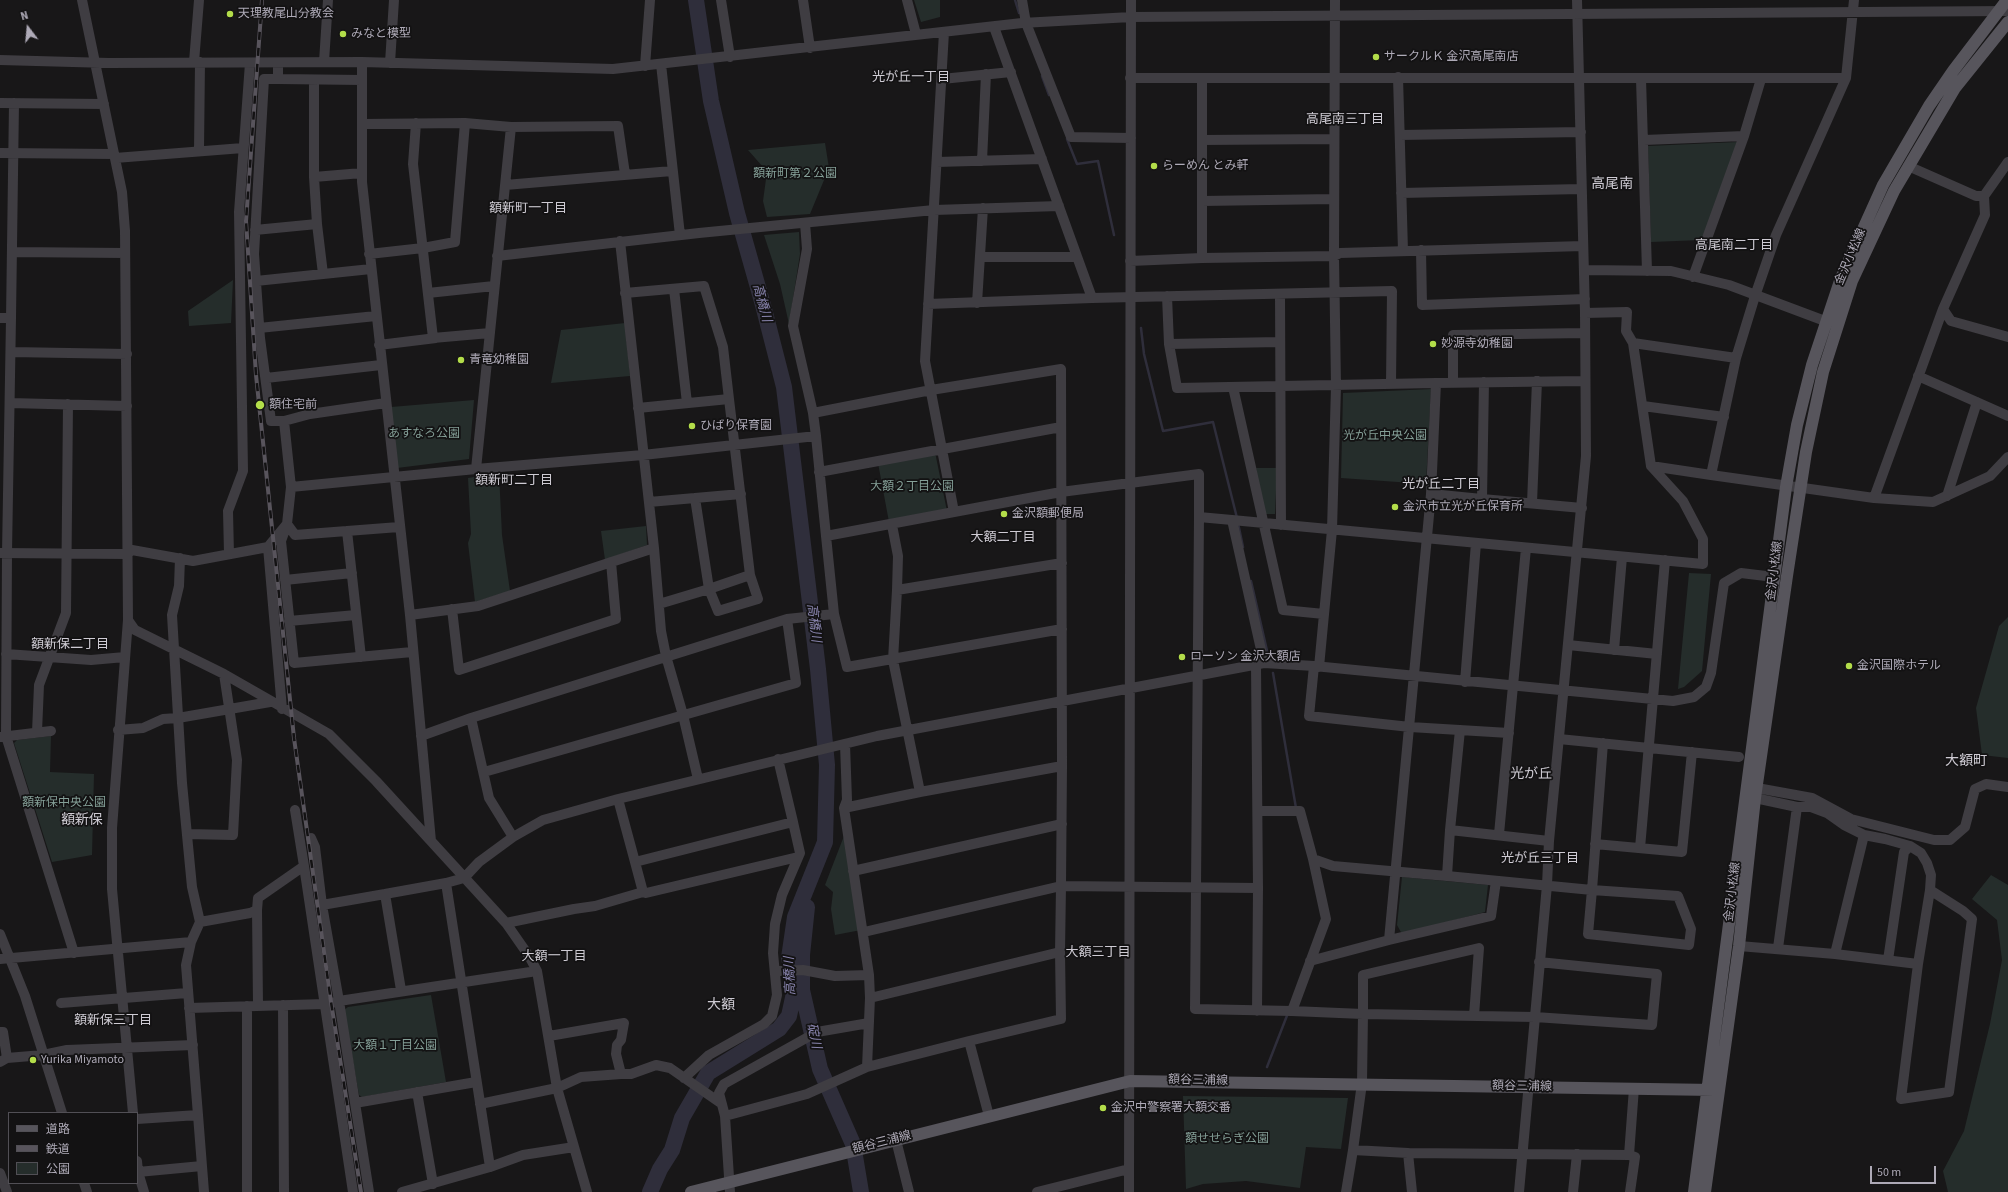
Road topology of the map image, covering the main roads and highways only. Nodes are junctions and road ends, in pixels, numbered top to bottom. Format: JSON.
{"nodes":[{"id":1,"x":2007,"y":0,"type":"edge"},
{"id":2,"x":2003,"y":11,"type":"edge"},
{"id":3,"x":2008,"y":22,"type":"edge"},
{"id":4,"x":1831,"y":324,"type":"junction"},
{"id":5,"x":1707,"y":1089,"type":"junction"},
{"id":6,"x":1719,"y":1090,"type":"junction"},
{"id":7,"x":730,"y":1187,"type":"edge"},
{"id":8,"x":691,"y":1192,"type":"edge"},
{"id":9,"x":1694,"y":1192,"type":"edge"},
{"id":10,"x":1705,"y":1192,"type":"edge"}],
"edges":[{"from":1,"to":2,"type":"main road","name":"金沢小松線"},
{"from":2,"to":4,"type":"main road","name":"金沢小松線"},
{"from":3,"to":4,"type":"main road","name":"金沢小松線"},
{"from":4,"to":5,"type":"main road","name":"金沢小松線"},
{"from":4,"to":6,"type":"main road","name":"金沢小松線"},
{"from":5,"to":6,"type":"main road","name":"額谷三浦線"},
{"from":5,"to":7,"type":"main road","name":"額谷三浦線"},
{"from":5,"to":9,"type":"main road","name":"金沢小松線"},
{"from":6,"to":10,"type":"main road","name":"金沢小松線"},
{"from":7,"to":8,"type":"main road","name":"額谷三浦線"}]}
